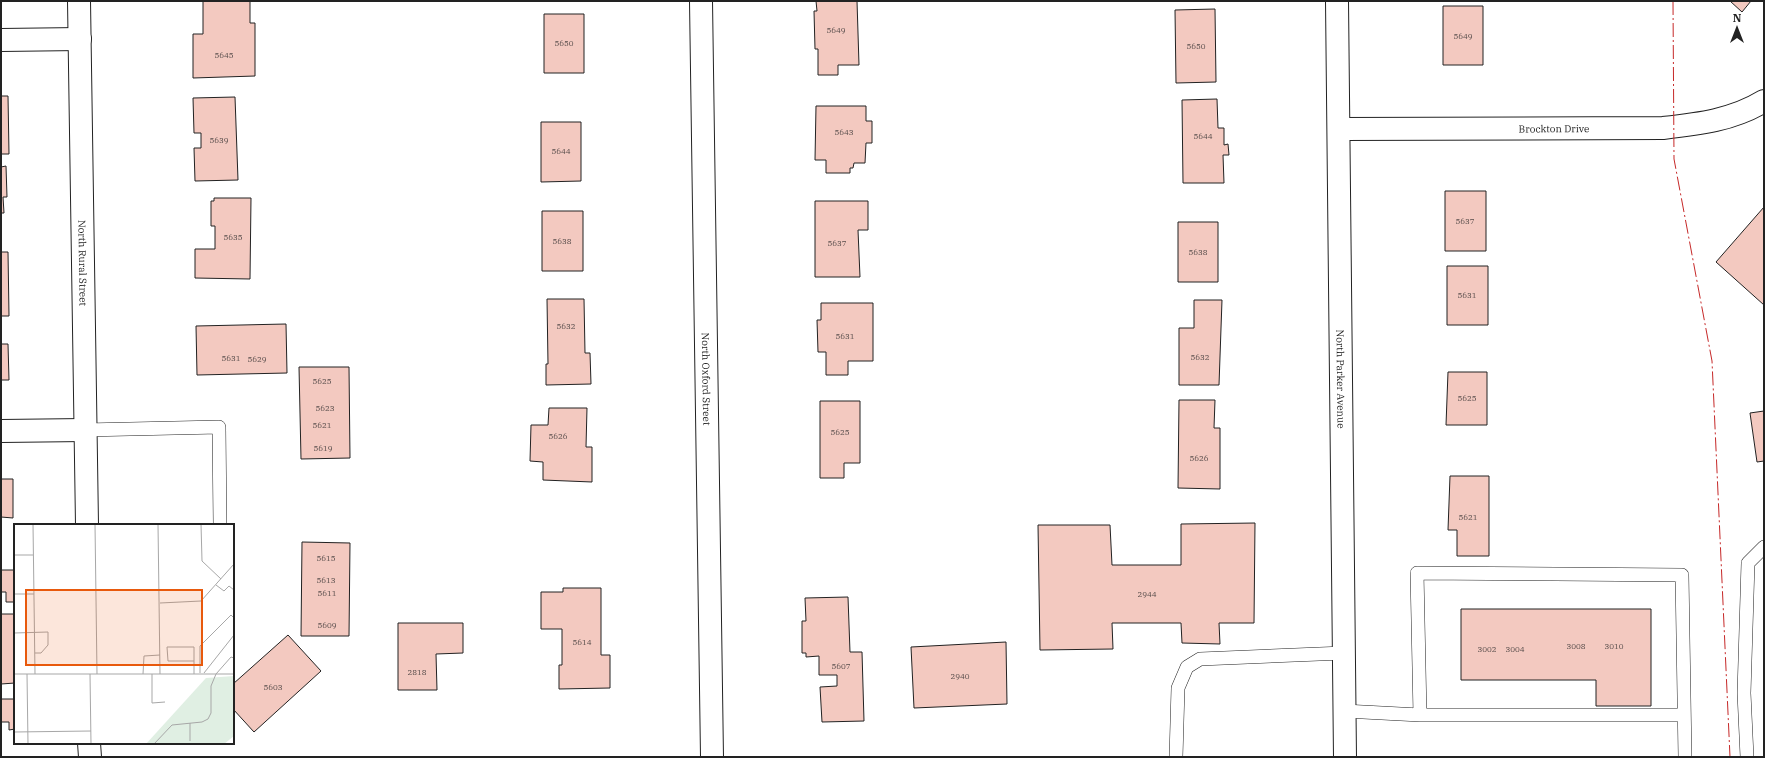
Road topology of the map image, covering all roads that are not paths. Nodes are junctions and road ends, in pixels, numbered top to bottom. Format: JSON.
{"nodes":[{"id":1,"x":79,"y":1,"type":"edge"},
{"id":2,"x":701,"y":1,"type":"edge"},
{"id":3,"x":1337,"y":1,"type":"edge"},
{"id":4,"x":1,"y":40,"type":"edge"},
{"id":5,"x":80,"y":40,"type":"junction"},
{"id":6,"x":1764,"y":101,"type":"edge"},
{"id":7,"x":1340,"y":129,"type":"junction"},
{"id":8,"x":85,"y":430,"type":"junction"},
{"id":9,"x":1,"y":431,"type":"edge"},
{"id":10,"x":87,"y":524,"type":"edge"},
{"id":11,"x":220,"y":524,"type":"edge"},
{"id":12,"x":1764,"y":547,"type":"edge"},
{"id":13,"x":1344,"y":653,"type":"junction"},
{"id":14,"x":1344,"y":711,"type":"junction"},
{"id":15,"x":1420,"y":715,"type":"junction"},
{"id":16,"x":1684,"y":715,"type":"junction"},
{"id":17,"x":89,"y":744,"type":"edge"},
{"id":18,"x":90,"y":757,"type":"edge"},
{"id":19,"x":712,"y":757,"type":"edge"},
{"id":20,"x":1176,"y":757,"type":"edge"},
{"id":21,"x":1345,"y":757,"type":"edge"},
{"id":22,"x":1685,"y":757,"type":"edge"},
{"id":23,"x":1747,"y":757,"type":"edge"}],
"edges":[{"from":1,"to":5,"type":"street","name":"North Rural Street"},
{"from":2,"to":19,"type":"street","name":"North Oxford Street"},
{"from":3,"to":7,"type":"street","name":"North Parker Avenue"},
{"from":4,"to":5,"type":"street"},
{"from":5,"to":8,"type":"street","name":"North Rural Street"},
{"from":6,"to":7,"type":"street","name":"Brockton Drive"},
{"from":7,"to":13,"type":"street","name":"North Parker Avenue"},
{"from":8,"to":9,"type":"street"},
{"from":8,"to":10,"type":"street","name":"North Rural Street"},
{"from":8,"to":11,"type":"lane"},
{"from":12,"to":23,"type":"lane"},
{"from":13,"to":14,"type":"street","name":"North Parker Avenue"},
{"from":13,"to":20,"type":"lane"},
{"from":14,"to":15,"type":"lane"},
{"from":14,"to":21,"type":"street","name":"North Parker Avenue"},
{"from":15,"to":16,"type":"lane"},
{"from":15,"to":16,"type":"lane"},
{"from":16,"to":22,"type":"lane"},
{"from":17,"to":18,"type":"street"}]}
